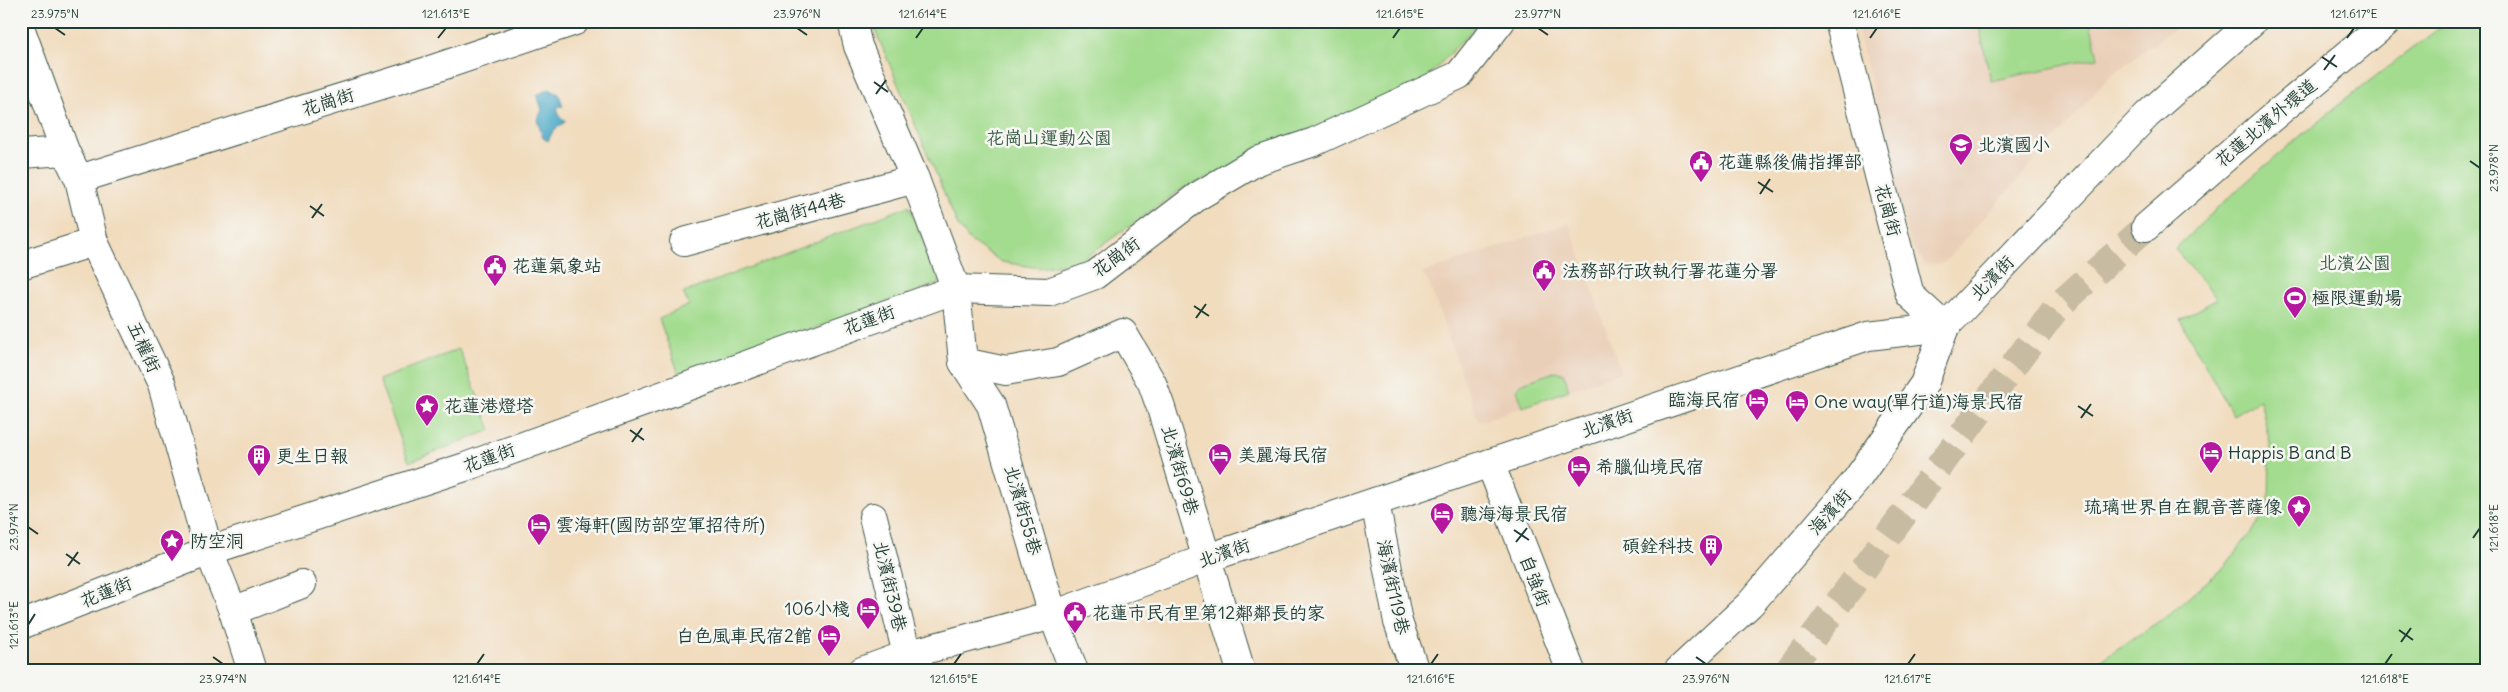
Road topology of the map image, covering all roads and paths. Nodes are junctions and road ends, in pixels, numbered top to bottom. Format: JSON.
{"nodes":[{"id":1,"x":575,"y":21,"type":"edge"},
{"id":2,"x":852,"y":21,"type":"edge"},
{"id":3,"x":1501,"y":21,"type":"edge"},
{"id":4,"x":1839,"y":21,"type":"edge"},
{"id":5,"x":2252,"y":21,"type":"edge"},
{"id":6,"x":2388,"y":21,"type":"edge"},
{"id":7,"x":21,"y":30,"type":"edge"},
{"id":8,"x":65,"y":151,"type":"junction"},
{"id":9,"x":21,"y":154,"type":"edge"},
{"id":10,"x":79,"y":179,"type":"junction"},
{"id":11,"x":915,"y":179,"type":"junction"},
{"id":12,"x":2146,"y":227,"type":"tunnel mouth"},
{"id":13,"x":94,"y":242,"type":"junction"},
{"id":14,"x":684,"y":242,"type":"dead end"},
{"id":15,"x":21,"y":265,"type":"edge"},
{"id":16,"x":956,"y":289,"type":"junction"},
{"id":17,"x":1945,"y":327,"type":"junction"},
{"id":18,"x":962,"y":362,"type":"junction"},
{"id":19,"x":1490,"y":463,"type":"junction"},
{"id":20,"x":1375,"y":502,"type":"junction"},
{"id":21,"x":873,"y":517,"type":"dead end"},
{"id":22,"x":209,"y":551,"type":"junction"},
{"id":23,"x":1205,"y":559,"type":"junction"},
{"id":24,"x":302,"y":584,"type":"dead end"},
{"id":25,"x":233,"y":611,"type":"junction"},
{"id":26,"x":1053,"y":615,"type":"junction"},
{"id":27,"x":21,"y":625,"type":"edge"},
{"id":28,"x":908,"y":663,"type":"edge"},
{"id":29,"x":252,"y":671,"type":"edge"},
{"id":30,"x":862,"y":671,"type":"edge"},
{"id":31,"x":1074,"y":671,"type":"edge"},
{"id":32,"x":1241,"y":671,"type":"edge"},
{"id":33,"x":1415,"y":671,"type":"edge"},
{"id":34,"x":1571,"y":671,"type":"edge"},
{"id":35,"x":1678,"y":671,"type":"edge"}],
"edges":[{"from":1,"to":10,"type":"street","name":"花崗街"},
{"from":2,"to":11,"type":"street"},
{"from":3,"to":16,"type":"street","name":"花崗街"},
{"from":4,"to":17,"type":"street","name":"花崗街"},
{"from":5,"to":17,"type":"street","name":"北濱街"},
{"from":6,"to":12,"type":"street","name":"花蓮北濱外環道"},
{"from":7,"to":8,"type":"street","name":"五權街"},
{"from":8,"to":9,"type":"street"},
{"from":8,"to":10,"type":"street","name":"五權街"},
{"from":10,"to":13,"type":"street","name":"五權街"},
{"from":11,"to":14,"type":"street","name":"花崗街44巷"},
{"from":11,"to":16,"type":"street"},
{"from":13,"to":15,"type":"street"},
{"from":13,"to":22,"type":"street","name":"五權街"},
{"from":16,"to":18,"type":"street"},
{"from":16,"to":22,"type":"street","name":"花蓮街"},
{"from":17,"to":19,"type":"street","name":"北濱街"},
{"from":17,"to":35,"type":"street","name":"海濱街"},
{"from":18,"to":23,"type":"street","name":"北濱街69巷"},
{"from":18,"to":26,"type":"street","name":"北濱街55巷"},
{"from":19,"to":20,"type":"street","name":"北濱街"},
{"from":19,"to":34,"type":"street","name":"自強街"},
{"from":20,"to":23,"type":"street","name":"北濱街"},
{"from":20,"to":33,"type":"street","name":"海濱街119巷"},
{"from":21,"to":28,"type":"street","name":"北濱街39巷"},
{"from":22,"to":25,"type":"street","name":"五權街"},
{"from":22,"to":27,"type":"street","name":"花蓮街"},
{"from":23,"to":26,"type":"street","name":"北濱街"},
{"from":23,"to":32,"type":"street","name":"北濱街69巷"},
{"from":24,"to":25,"type":"street"},
{"from":25,"to":29,"type":"street","name":"五權街"},
{"from":26,"to":28,"type":"street","name":"北濱街"},
{"from":26,"to":31,"type":"street","name":"北濱街55巷"},
{"from":28,"to":30,"type":"street","name":"北濱街"}]}
